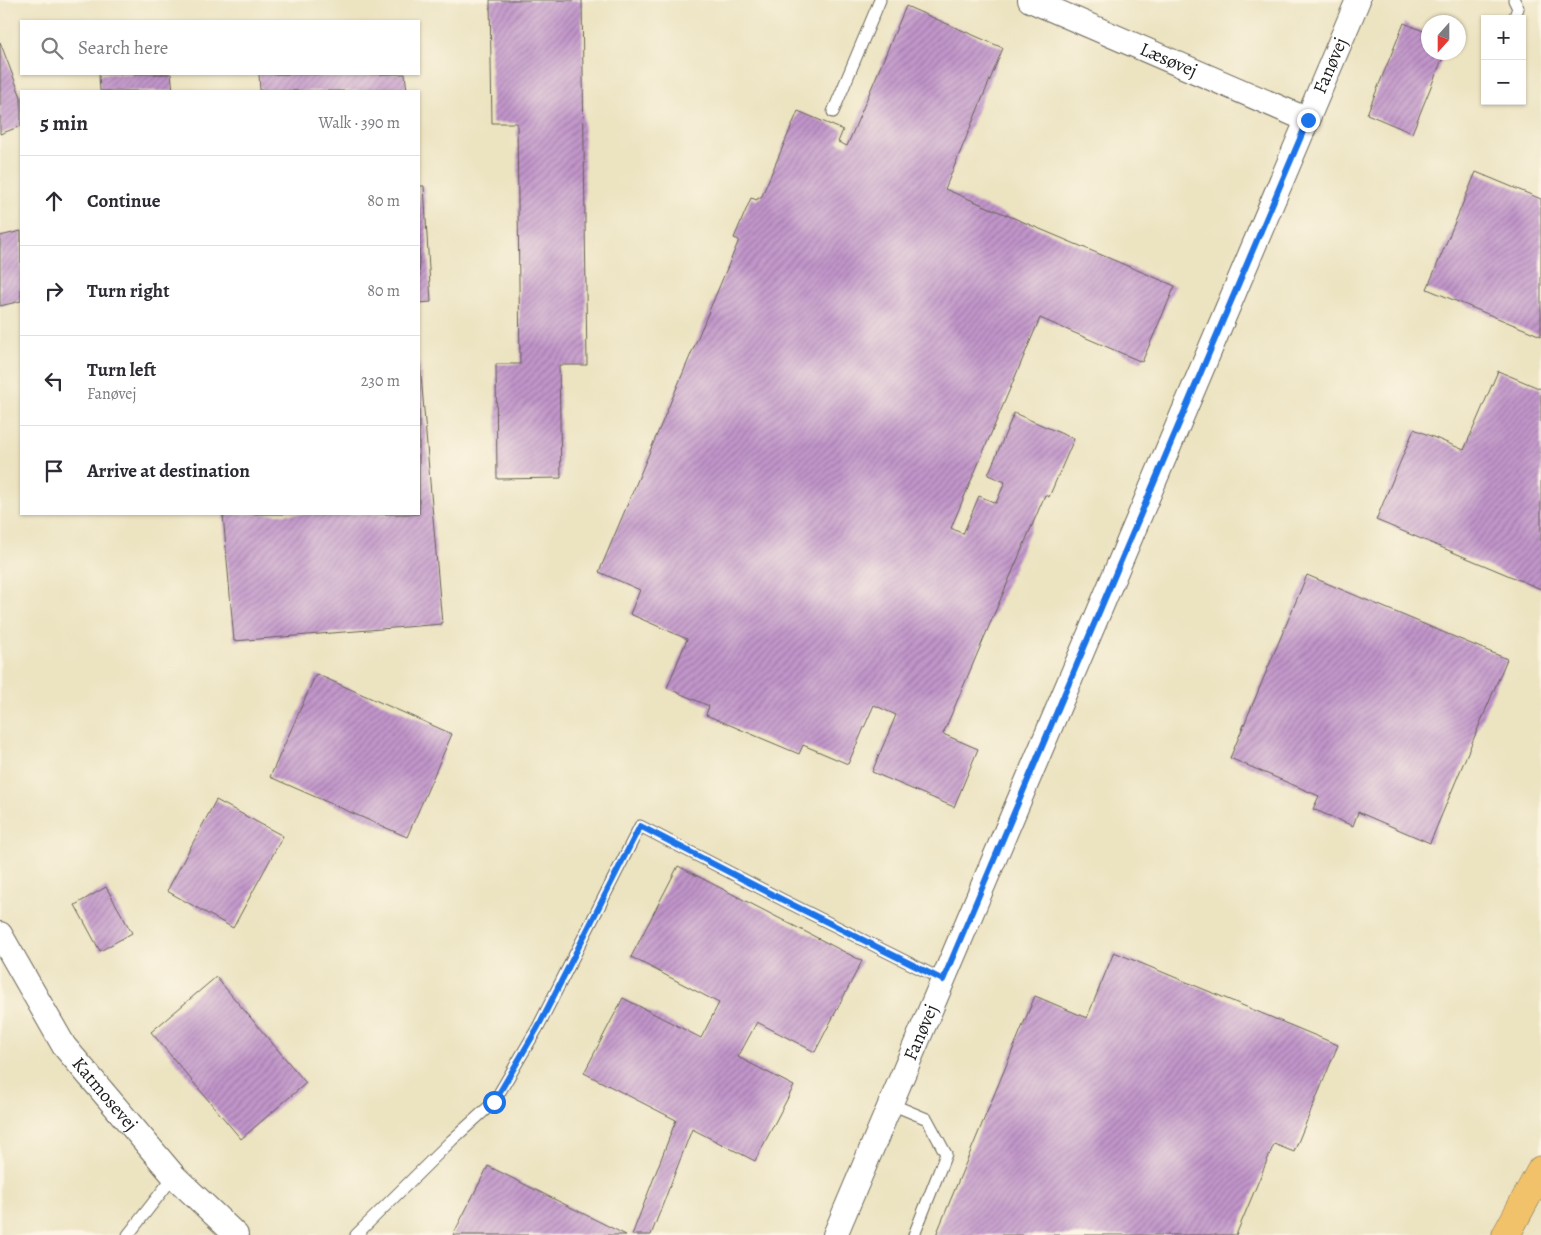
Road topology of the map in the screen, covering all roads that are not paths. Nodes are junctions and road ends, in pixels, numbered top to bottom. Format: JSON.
{"nodes":[{"id":1,"x":880,"y":0,"type":"edge"},
{"id":2,"x":1030,"y":0,"type":"edge"},
{"id":3,"x":1358,"y":0,"type":"edge"},
{"id":4,"x":1514,"y":0,"type":"edge"},
{"id":5,"x":1515,"y":15,"type":"edge"},
{"id":6,"x":833,"y":112,"type":"dead end"},
{"id":7,"x":1308,"y":120,"type":"junction"},
{"id":8,"x":0,"y":934,"type":"edge"},
{"id":9,"x":943,"y":980,"type":"junction"},
{"id":10,"x":891,"y":1104,"type":"junction"},
{"id":11,"x":1541,"y":1170,"type":"edge"},
{"id":12,"x":174,"y":1176,"type":"junction"},
{"id":13,"x":128,"y":1235,"type":"edge"},
{"id":14,"x":236,"y":1235,"type":"edge"},
{"id":15,"x":356,"y":1235,"type":"edge"},
{"id":16,"x":835,"y":1235,"type":"edge"},
{"id":17,"x":914,"y":1235,"type":"edge"},
{"id":18,"x":1506,"y":1235,"type":"edge"}],
"edges":[{"from":1,"to":6,"type":"lane"},
{"from":2,"to":7,"type":"street","name":"Læsøvej"},
{"from":3,"to":7,"type":"street","name":"Fanøvej"},
{"from":4,"to":5,"type":"lane"},
{"from":7,"to":9,"type":"street","name":"Fanøvej"},
{"from":8,"to":12,"type":"street","name":"Katmosevej"},
{"from":9,"to":10,"type":"street","name":"Fanøvej"},
{"from":9,"to":15,"type":"lane"},
{"from":10,"to":16,"type":"street","name":"Fanøvej"},
{"from":10,"to":17,"type":"lane"},
{"from":11,"to":18,"type":"main road"},
{"from":12,"to":13,"type":"lane"},
{"from":12,"to":14,"type":"street","name":"Katmosevej"}]}
